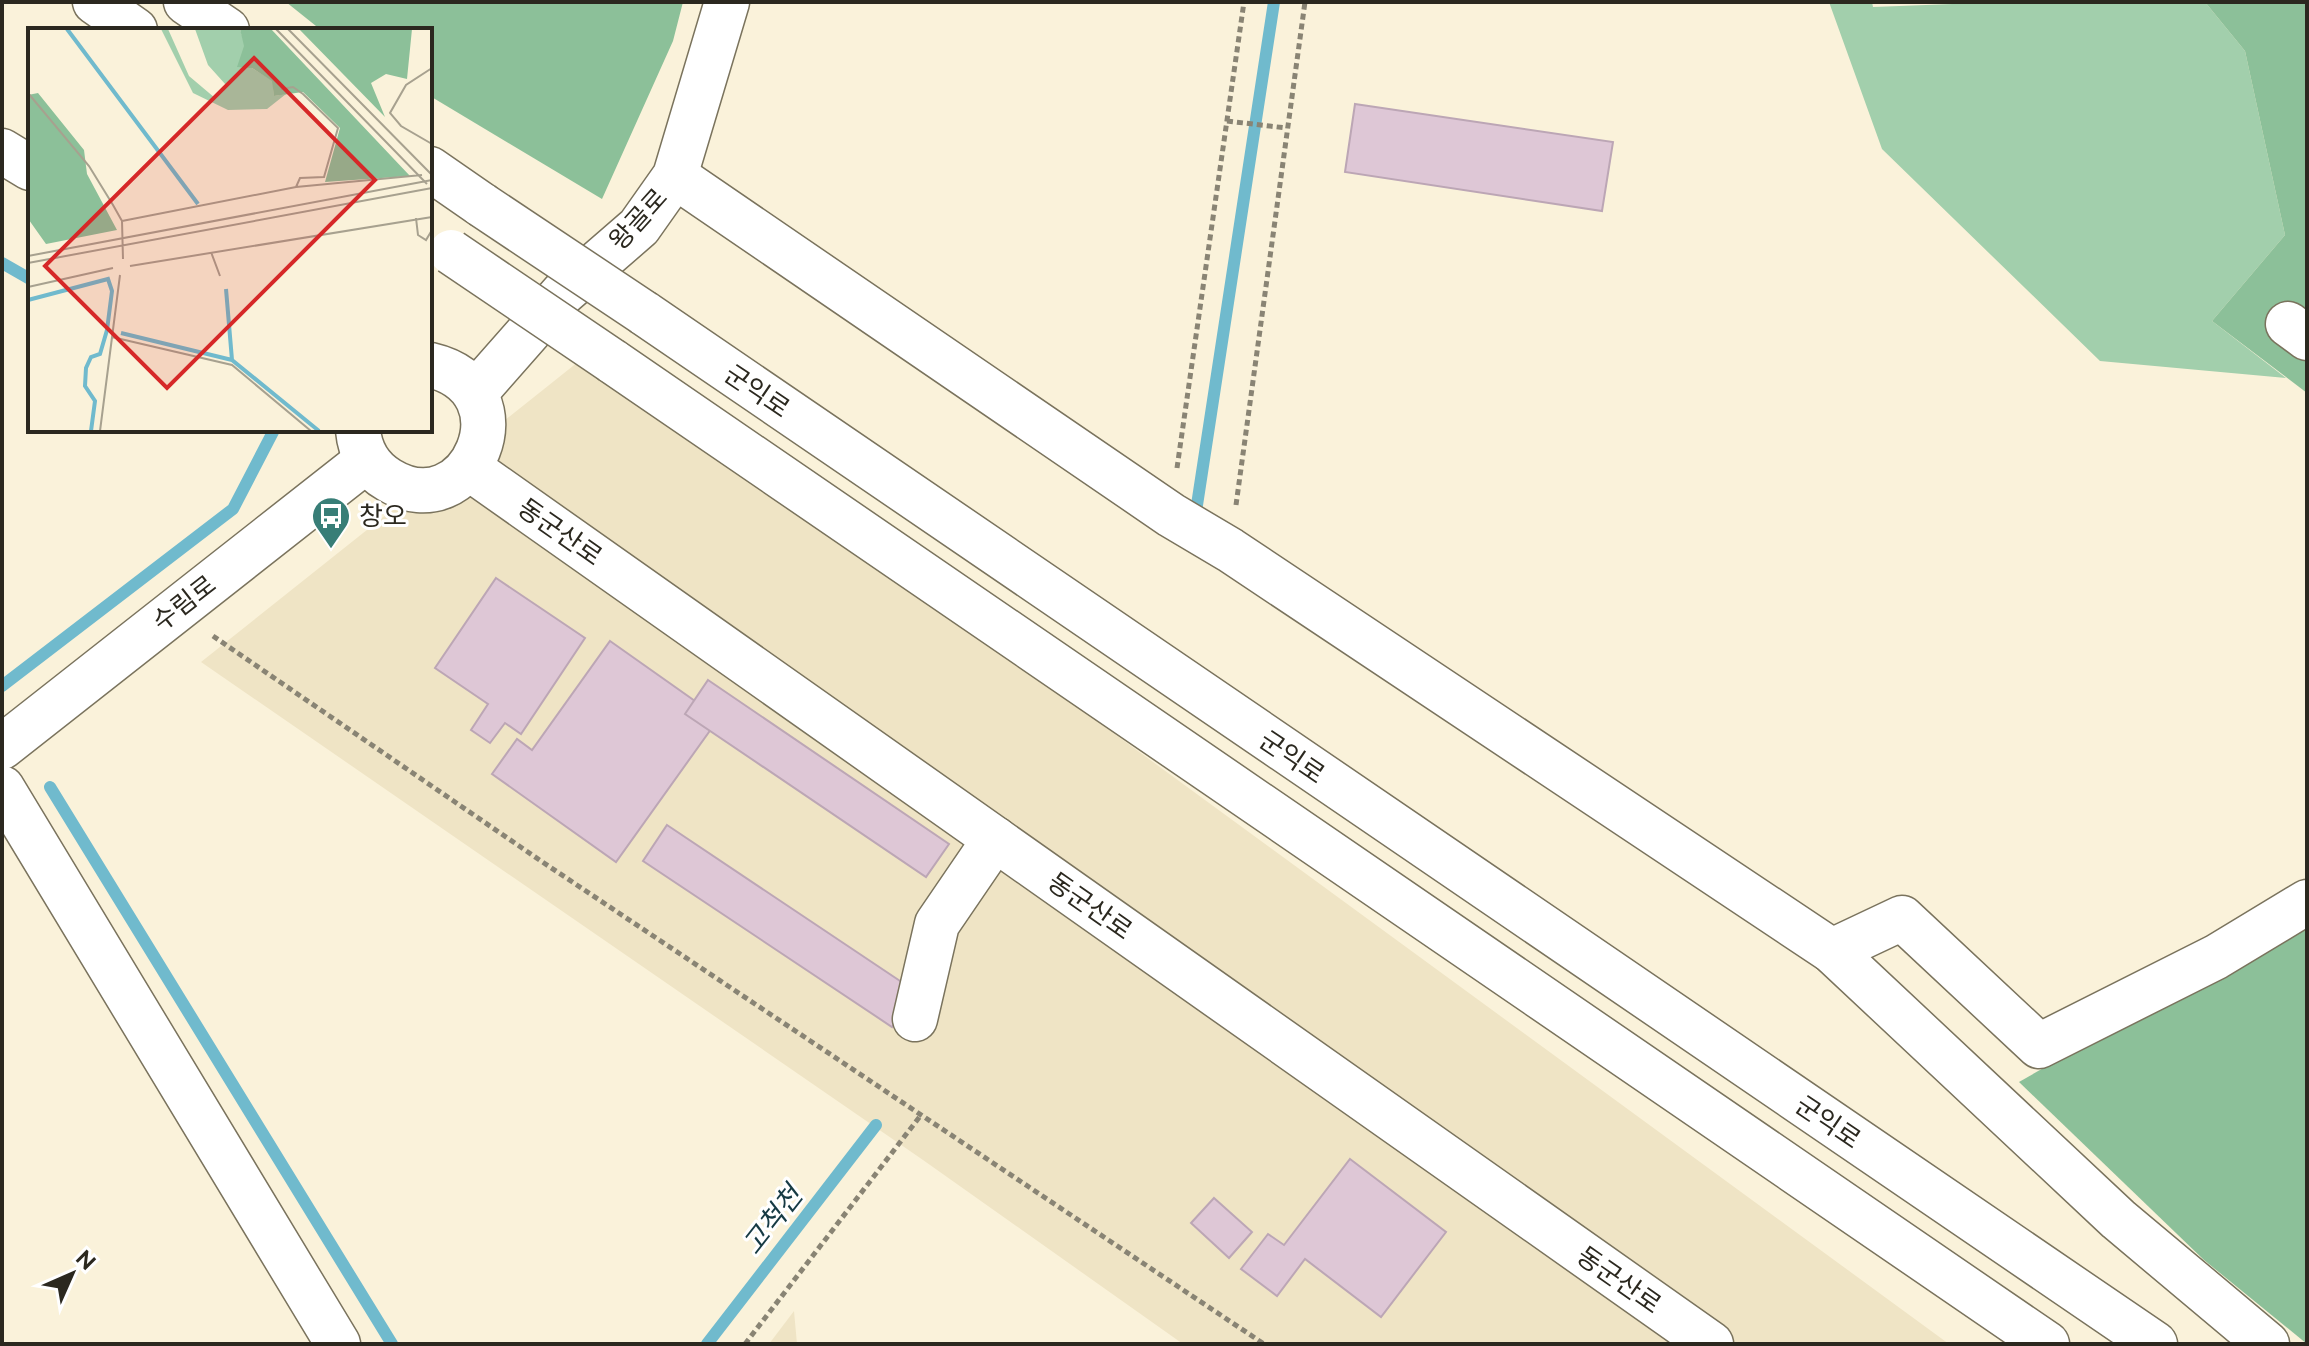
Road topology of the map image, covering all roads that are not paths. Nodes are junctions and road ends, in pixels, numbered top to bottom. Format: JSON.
{"nodes":[{"id":1,"x":95,"y":2,"type":"edge"},
{"id":2,"x":186,"y":2,"type":"edge"},
{"id":3,"x":727,"y":2,"type":"edge"},
{"id":4,"x":132,"y":28,"type":"edge"},
{"id":5,"x":224,"y":28,"type":"edge"},
{"id":6,"x":2,"y":151,"type":"edge"},
{"id":7,"x":28,"y":167,"type":"edge"},
{"id":8,"x":432,"y":170,"type":"edge"},
{"id":9,"x":675,"y":176,"type":"junction"},
{"id":10,"x":440,"y":245,"type":"edge"},
{"id":11,"x":432,"y":366,"type":"edge"},
{"id":12,"x":475,"y":393,"type":"junction"},
{"id":13,"x":362,"y":445,"type":"edge"},
{"id":14,"x":469,"y":468,"type":"junction"},
{"id":15,"x":2,"y":747,"type":"edge"},
{"id":16,"x":2,"y":788,"type":"edge"},
{"id":17,"x":995,"y":839,"type":"junction"},
{"id":18,"x":2307,"y":902,"type":"edge"},
{"id":19,"x":1832,"y":951,"type":"junction"},
{"id":20,"x":915,"y":1019,"type":"dead end"},
{"id":21,"x":338,"y":1344,"type":"edge"},
{"id":22,"x":1711,"y":1344,"type":"edge"},
{"id":23,"x":2047,"y":1344,"type":"edge"},
{"id":24,"x":2155,"y":1344,"type":"edge"},
{"id":25,"x":2267,"y":1344,"type":"edge"}],
"edges":[{"from":1,"to":4,"type":"main road"},
{"from":2,"to":5,"type":"main road"},
{"from":3,"to":9,"type":"main road","name":"왕골로"},
{"from":6,"to":7,"type":"main road"},
{"from":8,"to":24,"type":"main road","name":"군익로","bridge":true},
{"from":9,"to":12,"type":"main road","name":"왕골로"},
{"from":9,"to":19,"type":"main road"},
{"from":10,"to":23,"type":"main road","bridge":true},
{"from":11,"to":12,"type":"main road"},
{"from":12,"to":14,"type":"main road"},
{"from":13,"to":14,"type":"main road"},
{"from":13,"to":15,"type":"main road","name":"수림로"},
{"from":14,"to":17,"type":"main road","name":"동군산로"},
{"from":16,"to":21,"type":"main road"},
{"from":17,"to":20,"type":"main road"},
{"from":17,"to":22,"type":"main road","name":"동군산로"},
{"from":18,"to":19,"type":"main road"},
{"from":19,"to":25,"type":"main road"}]}
